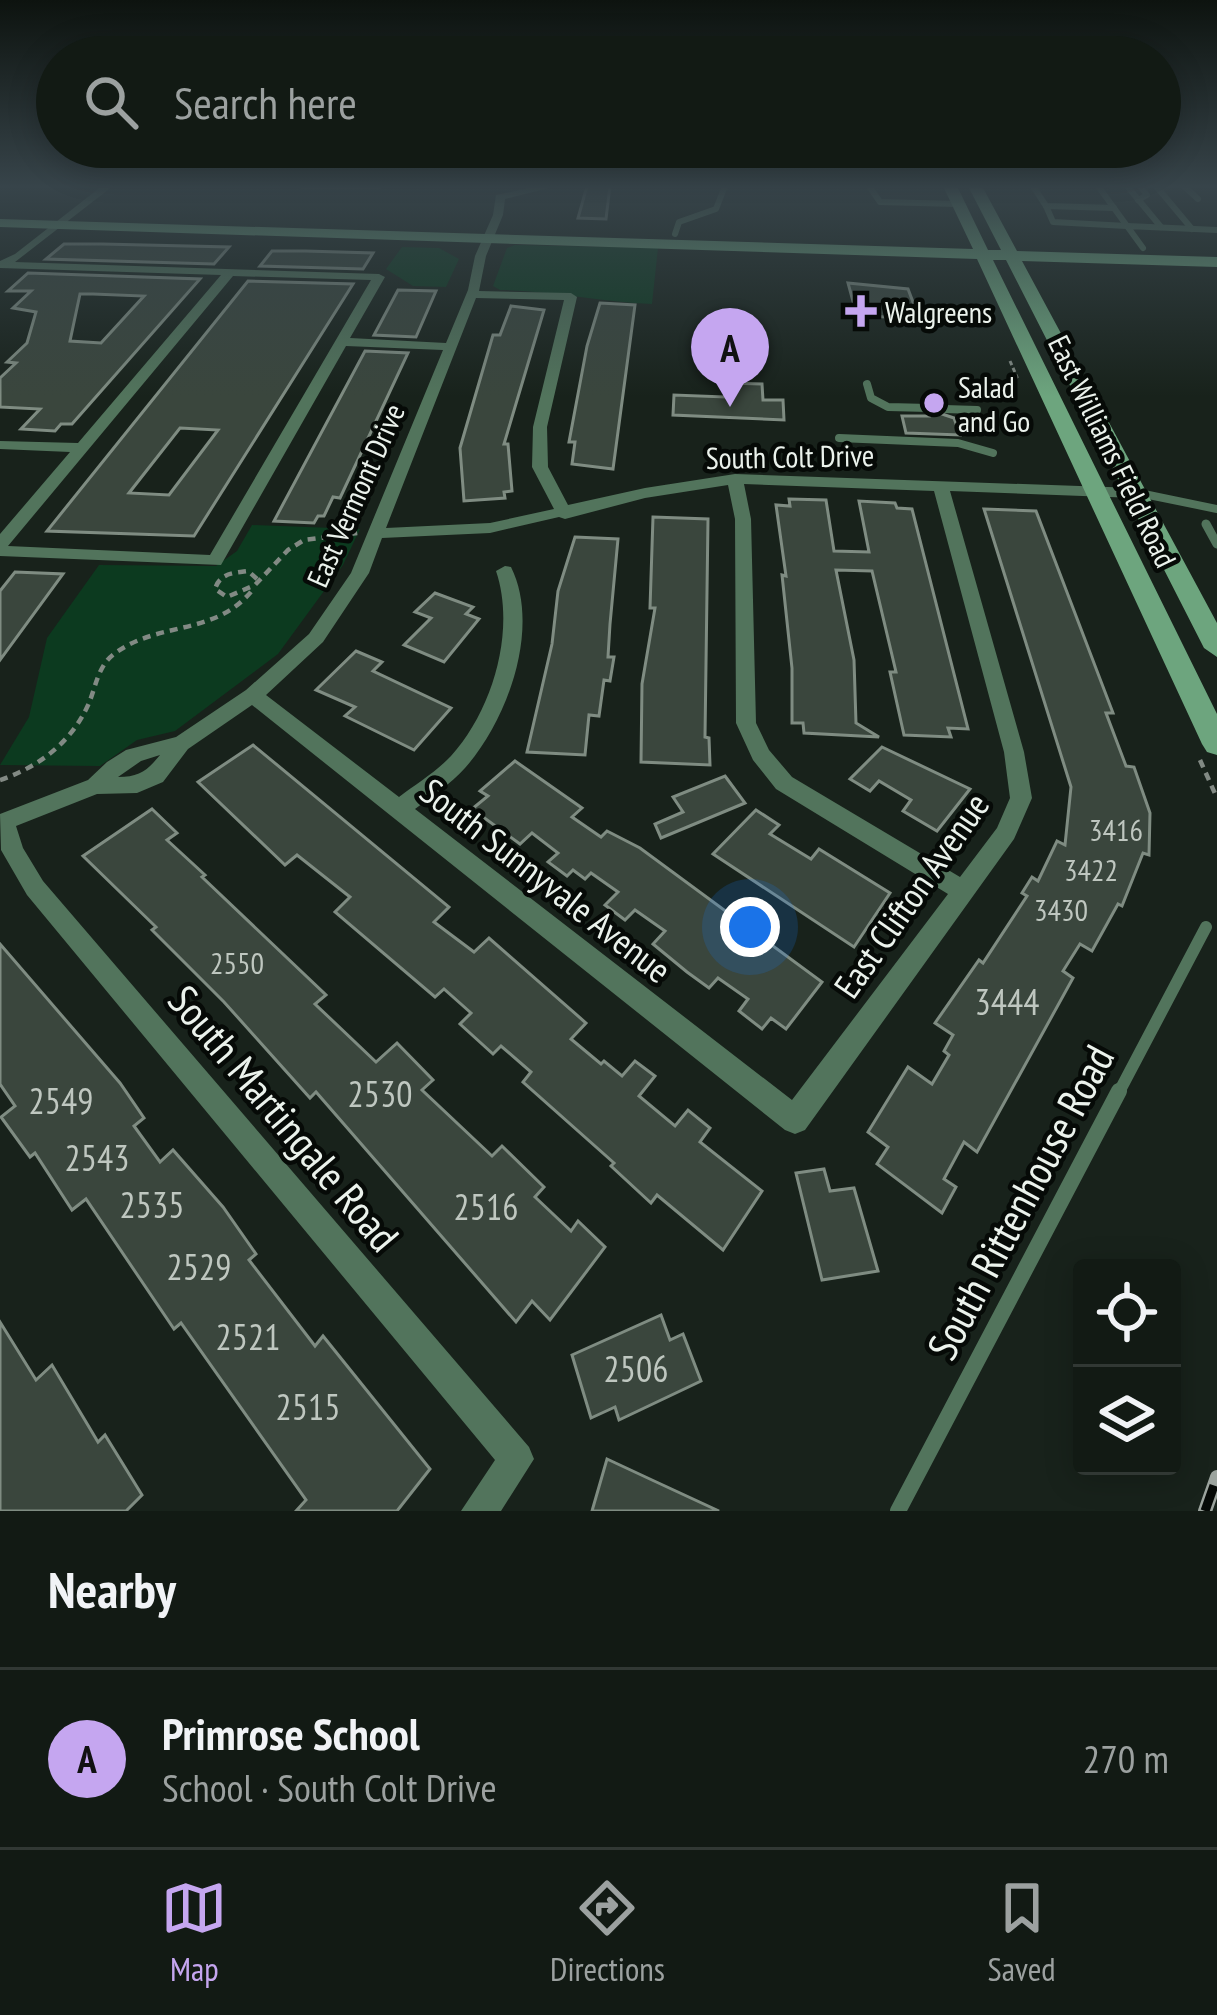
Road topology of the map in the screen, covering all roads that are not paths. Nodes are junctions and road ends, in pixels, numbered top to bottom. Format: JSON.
{"nodes":[{"id":1,"x":483,"y":257,"type":"edge"},
{"id":2,"x":983,"y":257,"type":"edge"},
{"id":3,"x":1012,"y":257,"type":"edge"},
{"id":4,"x":1129,"y":257,"type":"edge"},
{"id":5,"x":1217,"y":262,"type":"edge"},
{"id":6,"x":0,"y":265,"type":"edge"},
{"id":7,"x":230,"y":272,"type":"junction"},
{"id":8,"x":476,"y":286,"type":"junction"},
{"id":9,"x":343,"y":342,"type":"junction"},
{"id":10,"x":451,"y":347,"type":"junction"},
{"id":11,"x":867,"y":384,"type":"dead end"},
{"id":12,"x":929,"y":408,"type":"dead end"},
{"id":13,"x":944,"y":409,"type":"dead end"},
{"id":14,"x":977,"y":410,"type":"dead end"},
{"id":15,"x":839,"y":438,"type":"dead end"},
{"id":16,"x":0,"y":445,"type":"edge"},
{"id":17,"x":81,"y":448,"type":"junction"},
{"id":18,"x":993,"y":453,"type":"dead end"},
{"id":19,"x":735,"y":479,"type":"junction"},
{"id":20,"x":940,"y":484,"type":"junction"},
{"id":21,"x":1096,"y":491,"type":"junction"},
{"id":22,"x":1136,"y":493,"type":"junction"},
{"id":23,"x":1215,"y":506,"type":"edge"},
{"id":24,"x":565,"y":514,"type":"junction"},
{"id":25,"x":1206,"y":524,"type":"dead end"},
{"id":26,"x":369,"y":533,"type":"junction"},
{"id":27,"x":1217,"y":544,"type":"edge"},
{"id":28,"x":0,"y":548,"type":"edge"},
{"id":29,"x":505,"y":571,"type":"dead end"},
{"id":30,"x":1217,"y":648,"type":"edge"},
{"id":31,"x":253,"y":695,"type":"junction"},
{"id":32,"x":1208,"y":751,"type":"edge"},
{"id":33,"x":398,"y":810,"type":"junction"},
{"id":34,"x":2,"y":823,"type":"edge"},
{"id":35,"x":963,"y":890,"type":"junction"},
{"id":36,"x":1206,"y":927,"type":"dead end"},
{"id":37,"x":795,"y":1120,"type":"joint"},
{"id":38,"x":478,"y":1511,"type":"edge"},
{"id":39,"x":898,"y":1511,"type":"edge"}],
"edges":[{"from":1,"to":8,"type":"street","name":"East Vermont Drive"},
{"from":2,"to":21,"type":"main road","name":"East Williams Field Road"},
{"from":3,"to":22,"type":"main road","name":"East Williams Field Road"},
{"from":4,"to":5,"type":"main road"},
{"from":6,"to":7,"type":"street"},
{"from":7,"to":9,"type":"street"},
{"from":7,"to":17,"type":"street"},
{"from":8,"to":10,"type":"street","name":"East Vermont Drive"},
{"from":8,"to":24,"type":"street"},
{"from":9,"to":10,"type":"street"},
{"from":9,"to":28,"type":"street"},
{"from":10,"to":26,"type":"street","name":"East Vermont Drive"},
{"from":11,"to":12,"type":"lane"},
{"from":13,"to":14,"type":"lane"},
{"from":15,"to":18,"type":"lane"},
{"from":16,"to":17,"type":"street"},
{"from":17,"to":28,"type":"street"},
{"from":19,"to":20,"type":"street","name":"South Colt Drive"},
{"from":19,"to":24,"type":"street","name":"South Colt Drive"},
{"from":19,"to":35,"type":"street"},
{"from":20,"to":21,"type":"street","name":"South Colt Drive"},
{"from":20,"to":35,"type":"street","name":"East Clifton Avenue"},
{"from":21,"to":22,"type":"street","name":"South Colt Drive"},
{"from":21,"to":32,"type":"main road","name":"East Williams Field Road"},
{"from":22,"to":23,"type":"lane"},
{"from":22,"to":30,"type":"main road","name":"East Williams Field Road"},
{"from":24,"to":26,"type":"street","name":"South Colt Drive"},
{"from":25,"to":27,"type":"lane"},
{"from":26,"to":31,"type":"street","name":"East Vermont Drive"},
{"from":29,"to":33,"type":"street"},
{"from":31,"to":33,"type":"street","name":"South Sunnyvale Avenue"},
{"from":31,"to":34,"type":"street","name":"East Vermont Drive"},
{"from":33,"to":37,"type":"street","name":"South Sunnyvale Avenue"},
{"from":34,"to":38,"type":"street","name":"South Martingale Road"},
{"from":35,"to":37,"type":"street","name":"East Clifton Avenue"},
{"from":36,"to":39,"type":"lane","name":"South Rittenhouse Road"}]}
